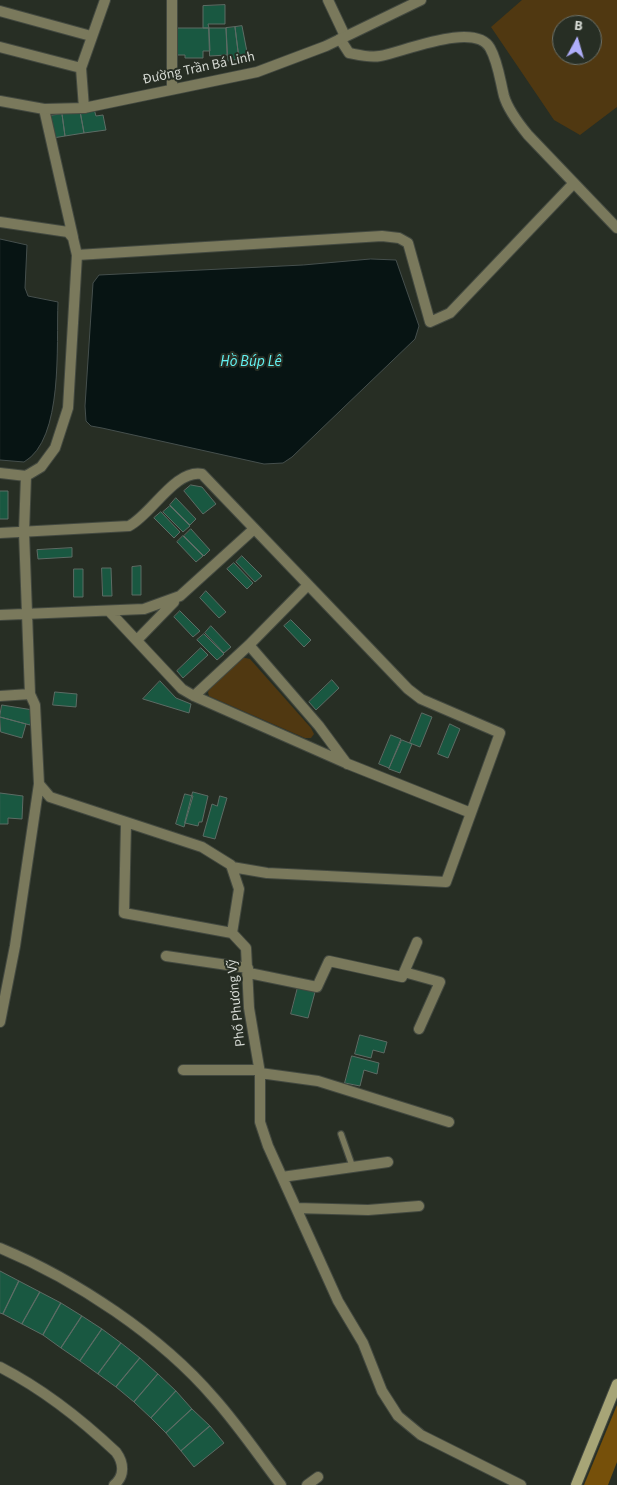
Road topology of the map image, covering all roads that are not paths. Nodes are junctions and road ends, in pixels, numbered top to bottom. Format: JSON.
{"nodes":[{"id":1,"x":104,"y":0,"type":"edge"},
{"id":2,"x":172,"y":0,"type":"edge"},
{"id":3,"x":328,"y":0,"type":"edge"},
{"id":4,"x":421,"y":0,"type":"edge"},
{"id":5,"x":0,"y":11,"type":"edge"},
{"id":6,"x":91,"y":36,"type":"junction"},
{"id":7,"x":342,"y":38,"type":"junction"},
{"id":8,"x":0,"y":47,"type":"edge"},
{"id":9,"x":81,"y":68,"type":"junction"},
{"id":10,"x":172,"y":88,"type":"junction"},
{"id":11,"x":0,"y":101,"type":"edge"},
{"id":12,"x":84,"y":108,"type":"junction"},
{"id":13,"x":44,"y":109,"type":"junction"},
{"id":14,"x":573,"y":184,"type":"junction"},
{"id":15,"x":0,"y":222,"type":"edge"},
{"id":16,"x":617,"y":228,"type":"edge"},
{"id":17,"x":73,"y":238,"type":"junction"},
{"id":18,"x":77,"y":254,"type":"junction"},
{"id":19,"x":0,"y":473,"type":"edge"},
{"id":20,"x":26,"y":476,"type":"junction"},
{"id":21,"x":254,"y":530,"type":"junction"},
{"id":22,"x":24,"y":532,"type":"junction"},
{"id":23,"x":0,"y":533,"type":"edge"},
{"id":24,"x":307,"y":586,"type":"junction"},
{"id":25,"x":180,"y":596,"type":"junction"},
{"id":26,"x":110,"y":610,"type":"junction"},
{"id":27,"x":28,"y":613,"type":"junction"},
{"id":28,"x":0,"y":614,"type":"edge"},
{"id":29,"x":137,"y":640,"type":"junction"},
{"id":30,"x":249,"y":645,"type":"junction"},
{"id":31,"x":30,"y":694,"type":"junction"},
{"id":32,"x":0,"y":696,"type":"edge"},
{"id":33,"x":194,"y":696,"type":"junction"},
{"id":34,"x":348,"y":764,"type":"junction"},
{"id":35,"x":39,"y":784,"type":"junction"},
{"id":36,"x":471,"y":813,"type":"junction"},
{"id":37,"x":126,"y":824,"type":"junction"},
{"id":38,"x":232,"y":867,"type":"junction"},
{"id":39,"x":232,"y":933,"type":"junction"},
{"id":40,"x":417,"y":942,"type":"dead end"},
{"id":41,"x":166,"y":956,"type":"dead end"},
{"id":42,"x":248,"y":970,"type":"junction"},
{"id":43,"x":404,"y":972,"type":"junction"},
{"id":44,"x":0,"y":1022,"type":"edge"},
{"id":45,"x":419,"y":1029,"type":"dead end"},
{"id":46,"x":183,"y":1070,"type":"dead end"},
{"id":47,"x":260,"y":1072,"type":"junction"},
{"id":48,"x":449,"y":1122,"type":"dead end"},
{"id":49,"x":341,"y":1134,"type":"dead end"},
{"id":50,"x":388,"y":1162,"type":"dead end"},
{"id":51,"x":354,"y":1169,"type":"junction"},
{"id":52,"x":282,"y":1177,"type":"junction"},
{"id":53,"x":419,"y":1206,"type":"dead end"},
{"id":54,"x":296,"y":1208,"type":"junction"},
{"id":55,"x":0,"y":1248,"type":"edge"},
{"id":56,"x":0,"y":1367,"type":"edge"},
{"id":57,"x":617,"y":1384,"type":"edge"},
{"id":58,"x":318,"y":1477,"type":"dead end"},
{"id":59,"x":114,"y":1485,"type":"edge"},
{"id":60,"x":282,"y":1485,"type":"edge"},
{"id":61,"x":307,"y":1485,"type":"edge"},
{"id":62,"x":521,"y":1485,"type":"edge"},
{"id":63,"x":576,"y":1485,"type":"edge"}],
"edges":[{"from":1,"to":6,"type":"street"},
{"from":2,"to":10,"type":"street"},
{"from":3,"to":7,"type":"street"},
{"from":4,"to":7,"type":"street","name":"Đường Trần Bá Linh"},
{"from":5,"to":6,"type":"street"},
{"from":6,"to":9,"type":"street"},
{"from":7,"to":10,"type":"street","name":"Đường Trần Bá Linh"},
{"from":7,"to":14,"type":"street"},
{"from":8,"to":9,"type":"street"},
{"from":9,"to":12,"type":"street"},
{"from":10,"to":12,"type":"street","name":"Đường Trần Bá Linh"},
{"from":11,"to":13,"type":"street","name":"Đường Trần Bá Linh"},
{"from":12,"to":13,"type":"street","name":"Đường Trần Bá Linh"},
{"from":13,"to":17,"type":"street"},
{"from":14,"to":16,"type":"street"},
{"from":14,"to":18,"type":"street"},
{"from":15,"to":17,"type":"street"},
{"from":17,"to":18,"type":"street"},
{"from":18,"to":20,"type":"street"},
{"from":19,"to":20,"type":"street"},
{"from":20,"to":22,"type":"street"},
{"from":21,"to":22,"type":"street"},
{"from":21,"to":24,"type":"street"},
{"from":21,"to":25,"type":"street"},
{"from":22,"to":23,"type":"street"},
{"from":22,"to":27,"type":"street"},
{"from":24,"to":30,"type":"street"},
{"from":24,"to":36,"type":"street"},
{"from":25,"to":26,"type":"street"},
{"from":25,"to":29,"type":"street"},
{"from":26,"to":27,"type":"street"},
{"from":26,"to":29,"type":"street"},
{"from":27,"to":28,"type":"street"},
{"from":27,"to":31,"type":"street"},
{"from":29,"to":33,"type":"street"},
{"from":30,"to":33,"type":"street"},
{"from":30,"to":34,"type":"street"},
{"from":31,"to":32,"type":"street"},
{"from":31,"to":35,"type":"street"},
{"from":33,"to":34,"type":"street"},
{"from":34,"to":36,"type":"street"},
{"from":35,"to":37,"type":"street"},
{"from":35,"to":44,"type":"street"},
{"from":36,"to":38,"type":"street"},
{"from":37,"to":38,"type":"street"},
{"from":37,"to":39,"type":"street"},
{"from":38,"to":39,"type":"street"},
{"from":39,"to":42,"type":"street","name":"Phố Phương Vỹ"},
{"from":40,"to":43,"type":"street"},
{"from":41,"to":42,"type":"street"},
{"from":42,"to":43,"type":"street"},
{"from":42,"to":47,"type":"street","name":"Phố Phương Vỹ"},
{"from":43,"to":45,"type":"street"},
{"from":46,"to":47,"type":"street"},
{"from":47,"to":48,"type":"street"},
{"from":47,"to":52,"type":"street","name":"Phố Phương Vỹ"},
{"from":49,"to":51,"type":"lane"},
{"from":50,"to":51,"type":"street"},
{"from":51,"to":52,"type":"street"},
{"from":52,"to":54,"type":"street","name":"Phố Phương Vỹ"},
{"from":53,"to":54,"type":"street"},
{"from":54,"to":62,"type":"street","name":"Phố Phương Vỹ"},
{"from":55,"to":60,"type":"street"},
{"from":56,"to":59,"type":"street"},
{"from":57,"to":63,"type":"main road"},
{"from":58,"to":61,"type":"street"}]}
